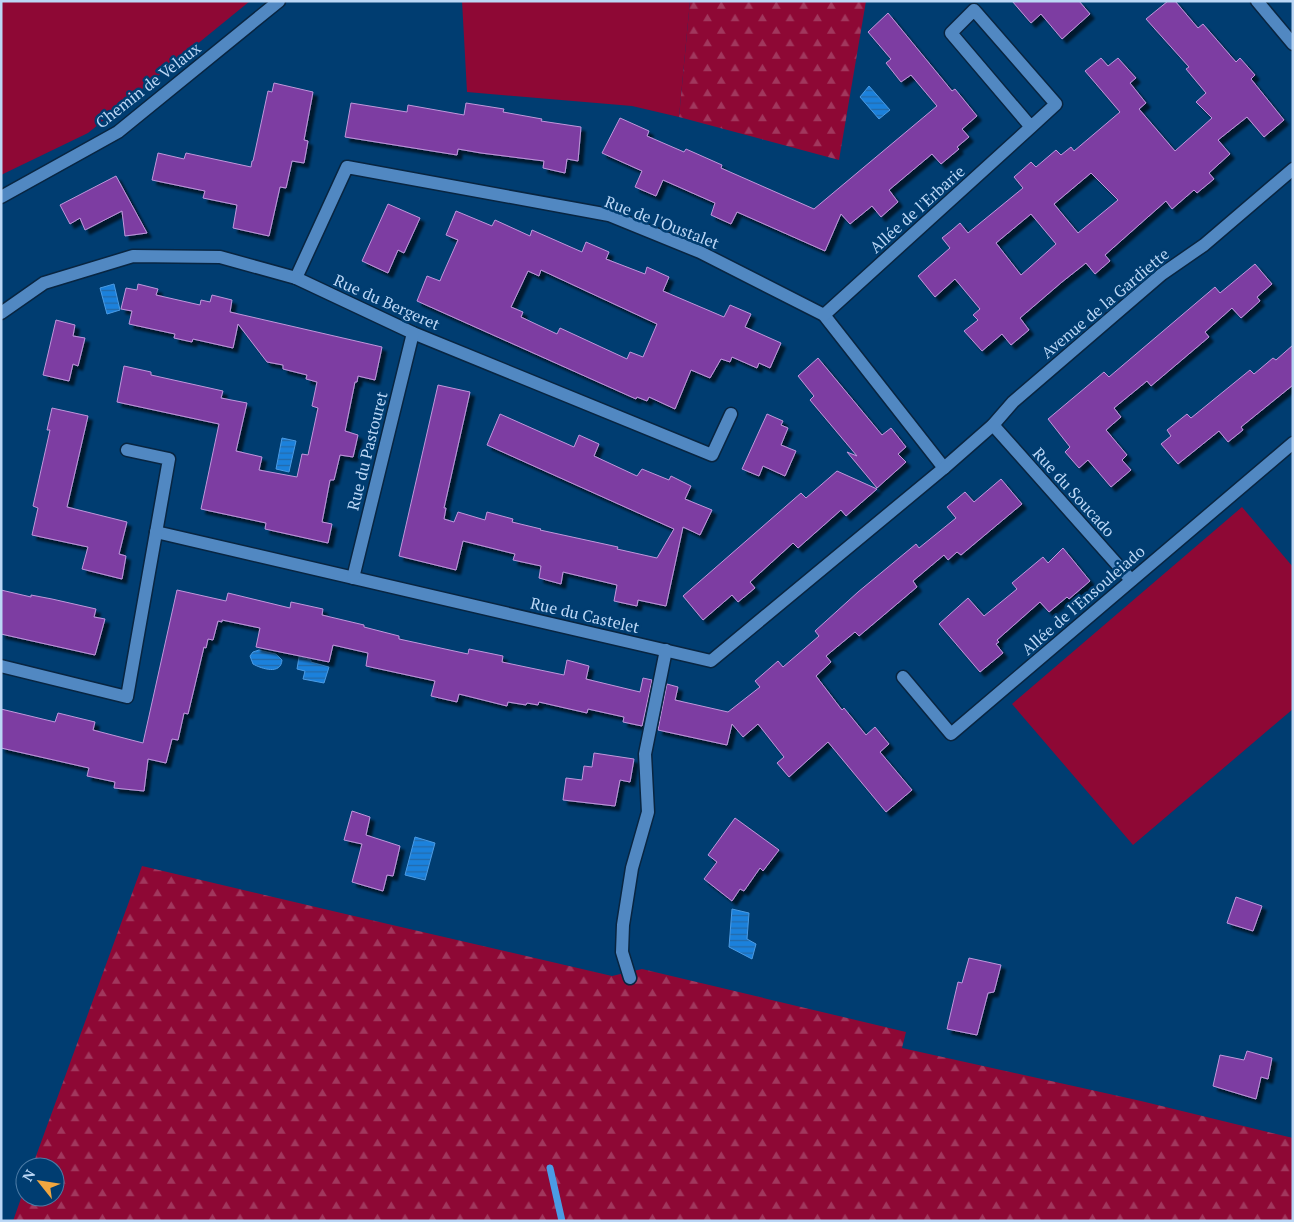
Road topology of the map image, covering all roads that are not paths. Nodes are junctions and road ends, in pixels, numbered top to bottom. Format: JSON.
{"nodes":[{"id":1,"x":279,"y":1,"type":"edge"},
{"id":2,"x":1256,"y":1,"type":"edge"},
{"id":3,"x":1293,"y":44,"type":"edge"},
{"id":4,"x":1031,"y":127,"type":"junction"},
{"id":5,"x":1293,"y":169,"type":"edge"},
{"id":6,"x":1,"y":197,"type":"edge"},
{"id":7,"x":296,"y":278,"type":"junction"},
{"id":8,"x":1,"y":313,"type":"edge"},
{"id":9,"x":824,"y":315,"type":"junction"},
{"id":10,"x":413,"y":332,"type":"junction"},
{"id":11,"x":731,"y":414,"type":"dead end"},
{"id":12,"x":993,"y":425,"type":"junction"},
{"id":13,"x":1293,"y":443,"type":"edge"},
{"id":14,"x":127,"y":450,"type":"dead end"},
{"id":15,"x":944,"y":468,"type":"junction"},
{"id":16,"x":156,"y":532,"type":"junction"},
{"id":17,"x":353,"y":578,"type":"junction"},
{"id":18,"x":1131,"y":580,"type":"junction"},
{"id":19,"x":666,"y":650,"type":"junction"},
{"id":20,"x":1,"y":666,"type":"edge"},
{"id":21,"x":903,"y":677,"type":"dead end"},
{"id":22,"x":630,"y":978,"type":"dead end"}],
"edges":[{"from":1,"to":6,"type":"street","name":"Chemin de Velaux"},
{"from":2,"to":3,"type":"street"},
{"from":4,"to":4,"type":"street","name":"Allée de l'Erbarie"},
{"from":4,"to":9,"type":"street","name":"Allée de l'Erbarie"},
{"from":5,"to":12,"type":"street","name":"Avenue de la Gardiette"},
{"from":7,"to":8,"type":"street","name":"Rue du Bergeret"},
{"from":7,"to":9,"type":"street","name":"Rue de l'Oustalet"},
{"from":7,"to":10,"type":"street","name":"Rue du Bergeret"},
{"from":9,"to":15,"type":"street","name":"Rue de l'Oustalet"},
{"from":10,"to":11,"type":"street","name":"Rue du Bergeret"},
{"from":10,"to":17,"type":"street","name":"Rue du Pastouret"},
{"from":12,"to":15,"type":"street","name":"Avenue de la Gardiette"},
{"from":12,"to":18,"type":"street","name":"Rue du Soucado"},
{"from":13,"to":18,"type":"street","name":"Allée de l'Ensouleiado"},
{"from":14,"to":16,"type":"street"},
{"from":15,"to":19,"type":"street","name":"Rue du Castelet"},
{"from":16,"to":17,"type":"street","name":"Rue du Castelet"},
{"from":16,"to":20,"type":"street"},
{"from":17,"to":19,"type":"street","name":"Rue du Castelet"},
{"from":18,"to":21,"type":"street","name":"Allée de l'Ensouleiado"},
{"from":19,"to":22,"type":"street"}]}
